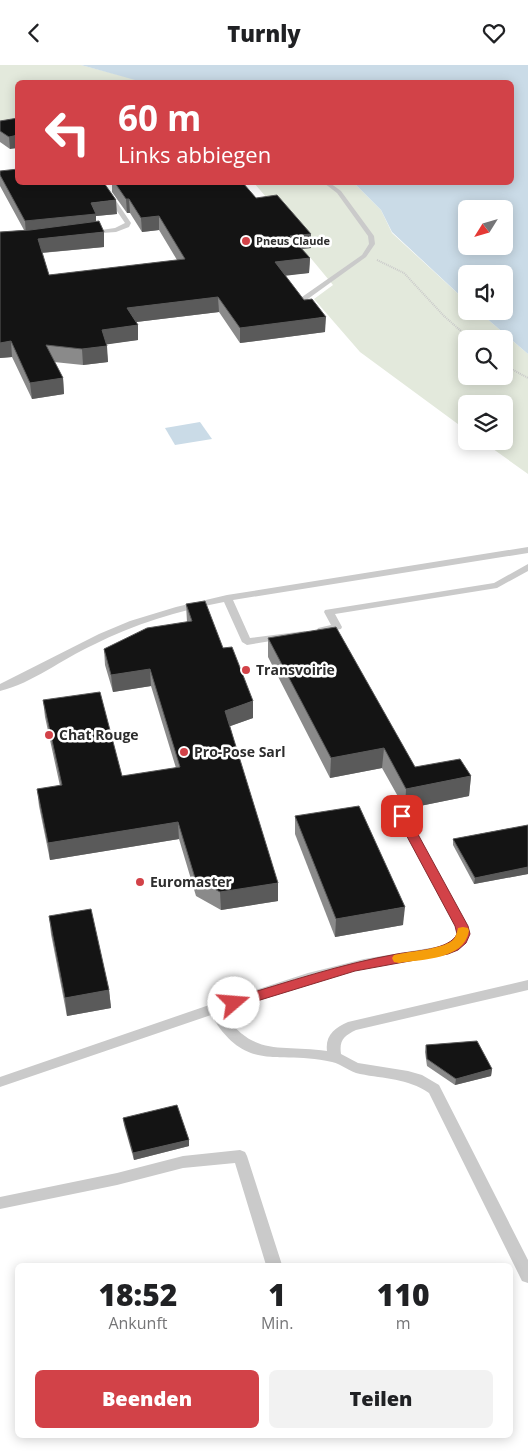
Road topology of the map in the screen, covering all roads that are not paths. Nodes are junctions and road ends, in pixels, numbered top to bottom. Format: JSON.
{"nodes":[{"id":1,"x":330,"y":185,"type":"edge"},
{"id":2,"x":103,"y":186,"type":"edge"},
{"id":3,"x":113,"y":188,"type":"dead end"},
{"id":4,"x":81,"y":234,"type":"edge"},
{"id":5,"x":305,"y":299,"type":"edge"},
{"id":6,"x":528,"y":550,"type":"edge"},
{"id":7,"x":528,"y":567,"type":"edge"},
{"id":8,"x":227,"y":598,"type":"junction"},
{"id":9,"x":0,"y":688,"type":"edge"},
{"id":10,"x":402,"y":816,"type":"dead end"},
{"id":11,"x":528,"y":985,"type":"edge"},
{"id":12,"x":215,"y":1009,"type":"junction"},
{"id":13,"x":335,"y":1057,"type":"junction"},
{"id":14,"x":0,"y":1082,"type":"edge"},
{"id":15,"x":0,"y":1203,"type":"edge"},
{"id":16,"x":273,"y":1263,"type":"edge"},
{"id":17,"x":528,"y":1276,"type":"edge"}],
"edges":[{"from":1,"to":5,"type":"lane"},
{"from":2,"to":3,"type":"lane"},
{"from":2,"to":4,"type":"lane"},
{"from":6,"to":8,"type":"lane"},
{"from":7,"to":8,"type":"lane"},
{"from":8,"to":9,"type":"lane"},
{"from":10,"to":12,"type":"lane"},
{"from":11,"to":13,"type":"lane"},
{"from":12,"to":13,"type":"lane"},
{"from":12,"to":14,"type":"lane"},
{"from":13,"to":17,"type":"lane"},
{"from":15,"to":16,"type":"lane"}]}
